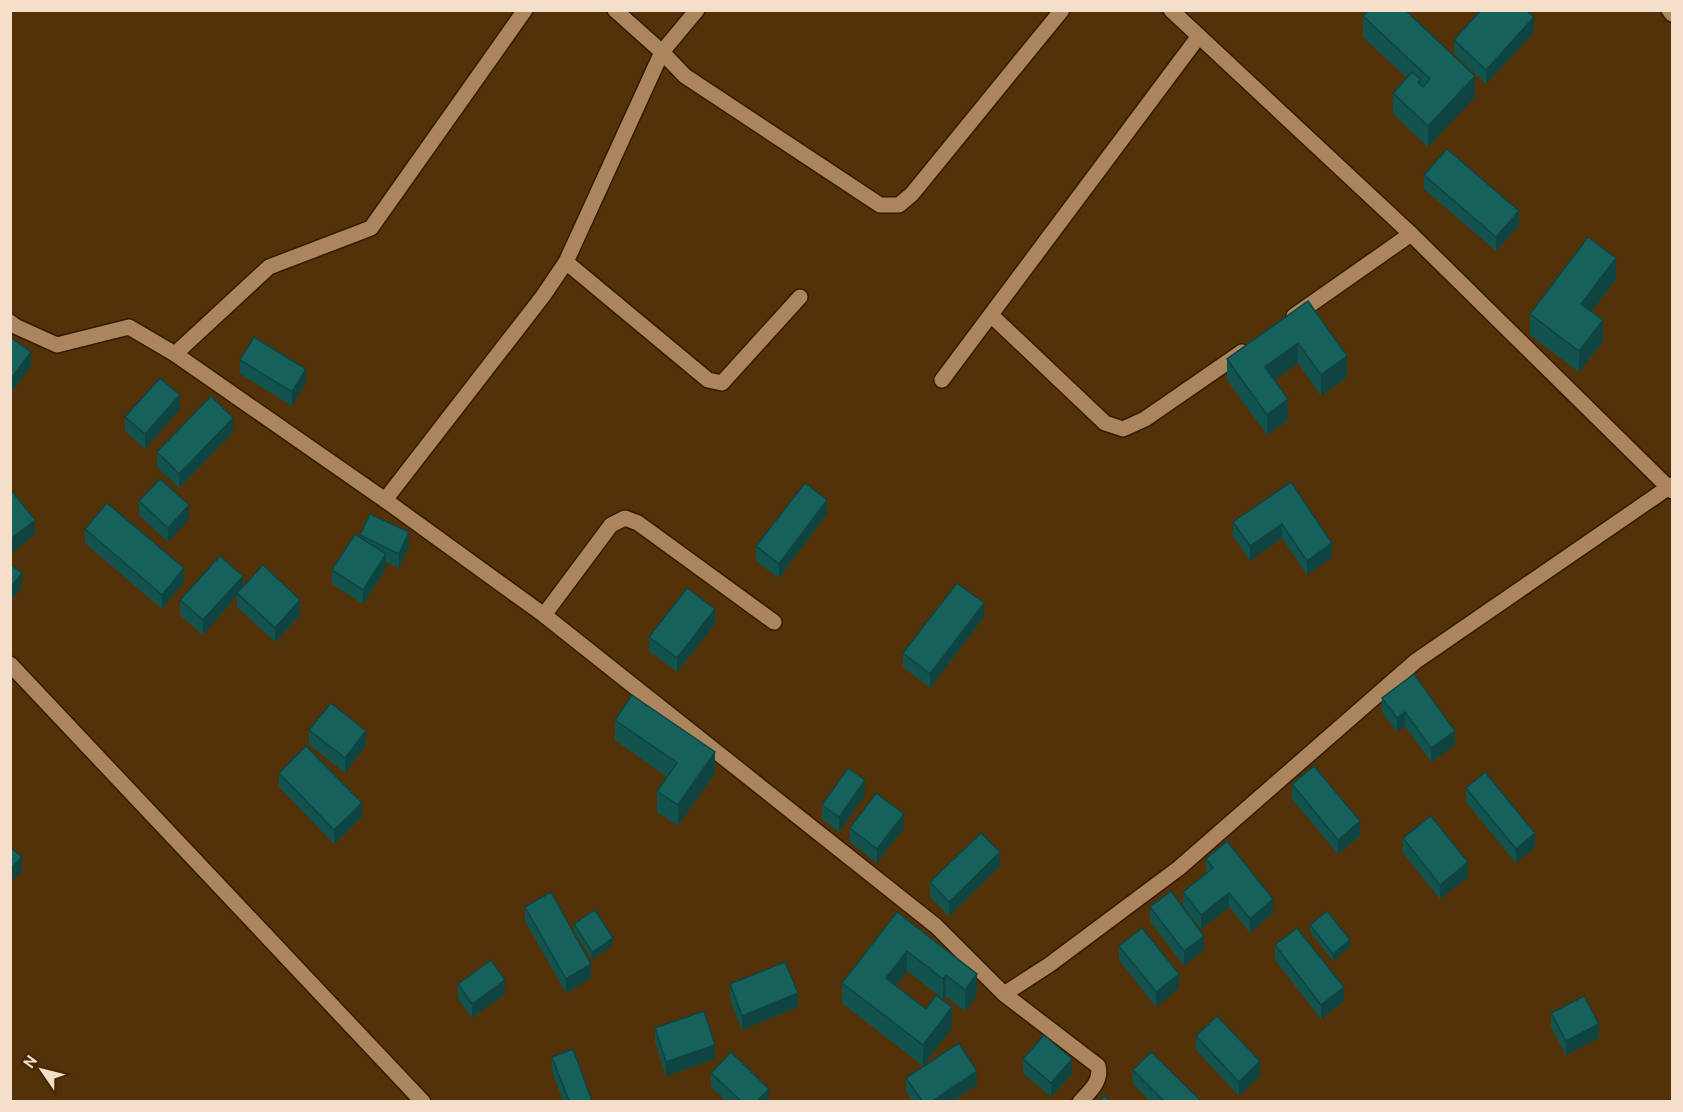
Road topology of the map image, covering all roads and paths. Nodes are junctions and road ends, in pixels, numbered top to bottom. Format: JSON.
{"nodes":[{"id":1,"x":525,"y":10,"type":"edge"},
{"id":2,"x":615,"y":10,"type":"edge"},
{"id":3,"x":697,"y":10,"type":"edge"},
{"id":4,"x":1062,"y":10,"type":"edge"},
{"id":5,"x":1171,"y":10,"type":"edge"},
{"id":6,"x":1669,"y":10,"type":"edge"},
{"id":7,"x":1672,"y":14,"type":"edge"},
{"id":8,"x":1199,"y":36,"type":"junction"},
{"id":9,"x":662,"y":52,"type":"junction"},
{"id":10,"x":1410,"y":234,"type":"junction"},
{"id":11,"x":566,"y":262,"type":"junction"},
{"id":12,"x":801,"y":297,"type":"dead end"},
{"id":13,"x":991,"y":315,"type":"junction"},
{"id":14,"x":10,"y":322,"type":"edge"},
{"id":15,"x":1283,"y":323,"type":"edge"},
{"id":16,"x":1253,"y":344,"type":"edge"},
{"id":17,"x":175,"y":354,"type":"junction"},
{"id":18,"x":942,"y":380,"type":"dead end"},
{"id":19,"x":1672,"y":488,"type":"edge"},
{"id":20,"x":385,"y":500,"type":"junction"},
{"id":21,"x":544,"y":615,"type":"junction"},
{"id":22,"x":774,"y":622,"type":"dead end"},
{"id":23,"x":10,"y":664,"type":"edge"},
{"id":24,"x":1004,"y":994,"type":"junction"},
{"id":25,"x":423,"y":1101,"type":"edge"},
{"id":26,"x":1080,"y":1101,"type":"edge"}],
"edges":[{"from":1,"to":17,"type":"street"},
{"from":2,"to":9,"type":"street"},
{"from":3,"to":9,"type":"street"},
{"from":4,"to":9,"type":"street"},
{"from":5,"to":8,"type":"street"},
{"from":6,"to":7,"type":"street"},
{"from":8,"to":10,"type":"street"},
{"from":8,"to":13,"type":"street"},
{"from":9,"to":11,"type":"street"},
{"from":10,"to":15,"type":"street"},
{"from":10,"to":19,"type":"street"},
{"from":11,"to":12,"type":"street"},
{"from":11,"to":20,"type":"street"},
{"from":13,"to":16,"type":"street"},
{"from":13,"to":18,"type":"street"},
{"from":14,"to":17,"type":"street"},
{"from":17,"to":20,"type":"street"},
{"from":19,"to":24,"type":"street"},
{"from":20,"to":21,"type":"street"},
{"from":21,"to":22,"type":"street"},
{"from":21,"to":24,"type":"street"},
{"from":23,"to":25,"type":"street"},
{"from":24,"to":26,"type":"street"}]}
